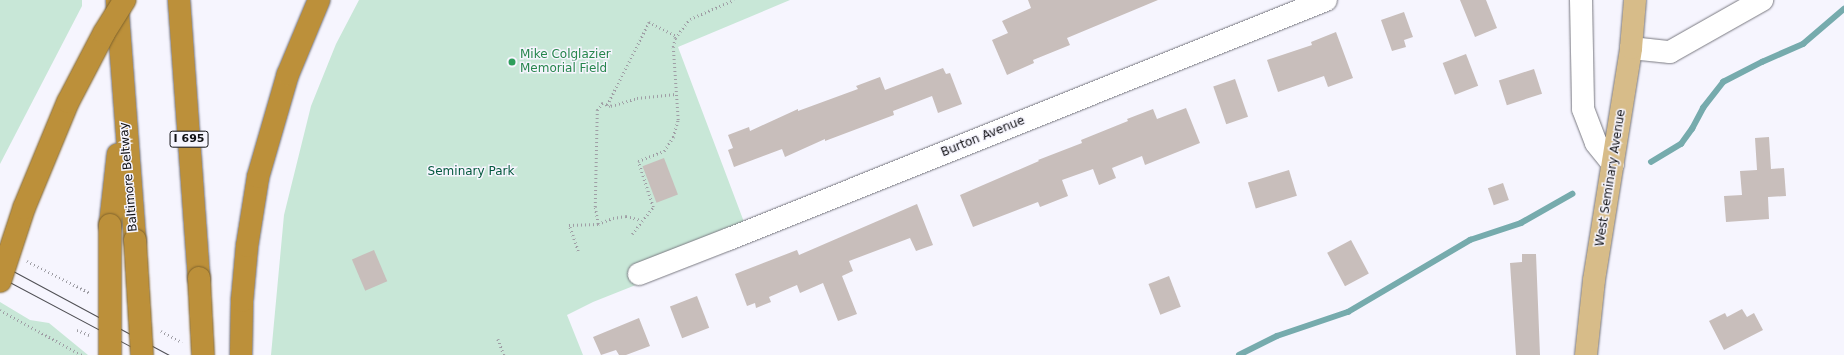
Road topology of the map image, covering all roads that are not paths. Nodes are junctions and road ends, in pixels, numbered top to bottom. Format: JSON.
{"nodes":[{"id":1,"x":116,"y":0,"type":"edge"},
{"id":2,"x":125,"y":0,"type":"edge"},
{"id":3,"x":179,"y":0,"type":"edge"},
{"id":4,"x":319,"y":0,"type":"edge"},
{"id":5,"x":1326,"y":0,"type":"edge"},
{"id":6,"x":1580,"y":0,"type":"edge"},
{"id":7,"x":1635,"y":0,"type":"edge"},
{"id":8,"x":1762,"y":0,"type":"edge"},
{"id":9,"x":1631,"y":48,"type":"junction"},
{"id":10,"x":123,"y":101,"type":"junction"},
{"id":11,"x":1613,"y":164,"type":"junction"},
{"id":12,"x":639,"y":274,"type":"dead end"},
{"id":13,"x":0,"y":281,"type":"edge"},
{"id":14,"x":110,"y":355,"type":"edge"},
{"id":15,"x":142,"y":355,"type":"edge"},
{"id":16,"x":202,"y":355,"type":"edge"},
{"id":17,"x":241,"y":355,"type":"edge"},
{"id":18,"x":1586,"y":355,"type":"edge"}],
"edges":[{"from":1,"to":10,"type":"highway","name":"Baltimore Beltway"},
{"from":2,"to":13,"type":"highway","bridge":true},
{"from":3,"to":16,"type":"highway","number":"I 695","bridge":true},
{"from":4,"to":17,"type":"highway"},
{"from":5,"to":12,"type":"street","name":"Burton Avenue"},
{"from":6,"to":11,"type":"street"},
{"from":7,"to":9,"type":"main road","name":"West Seminary Avenue"},
{"from":8,"to":9,"type":"street"},
{"from":9,"to":11,"type":"main road","name":"West Seminary Avenue"},
{"from":10,"to":14,"type":"highway","bridge":true},
{"from":10,"to":15,"type":"highway","name":"Baltimore Beltway","bridge":true},
{"from":11,"to":18,"type":"main road","name":"West Seminary Avenue"}]}
